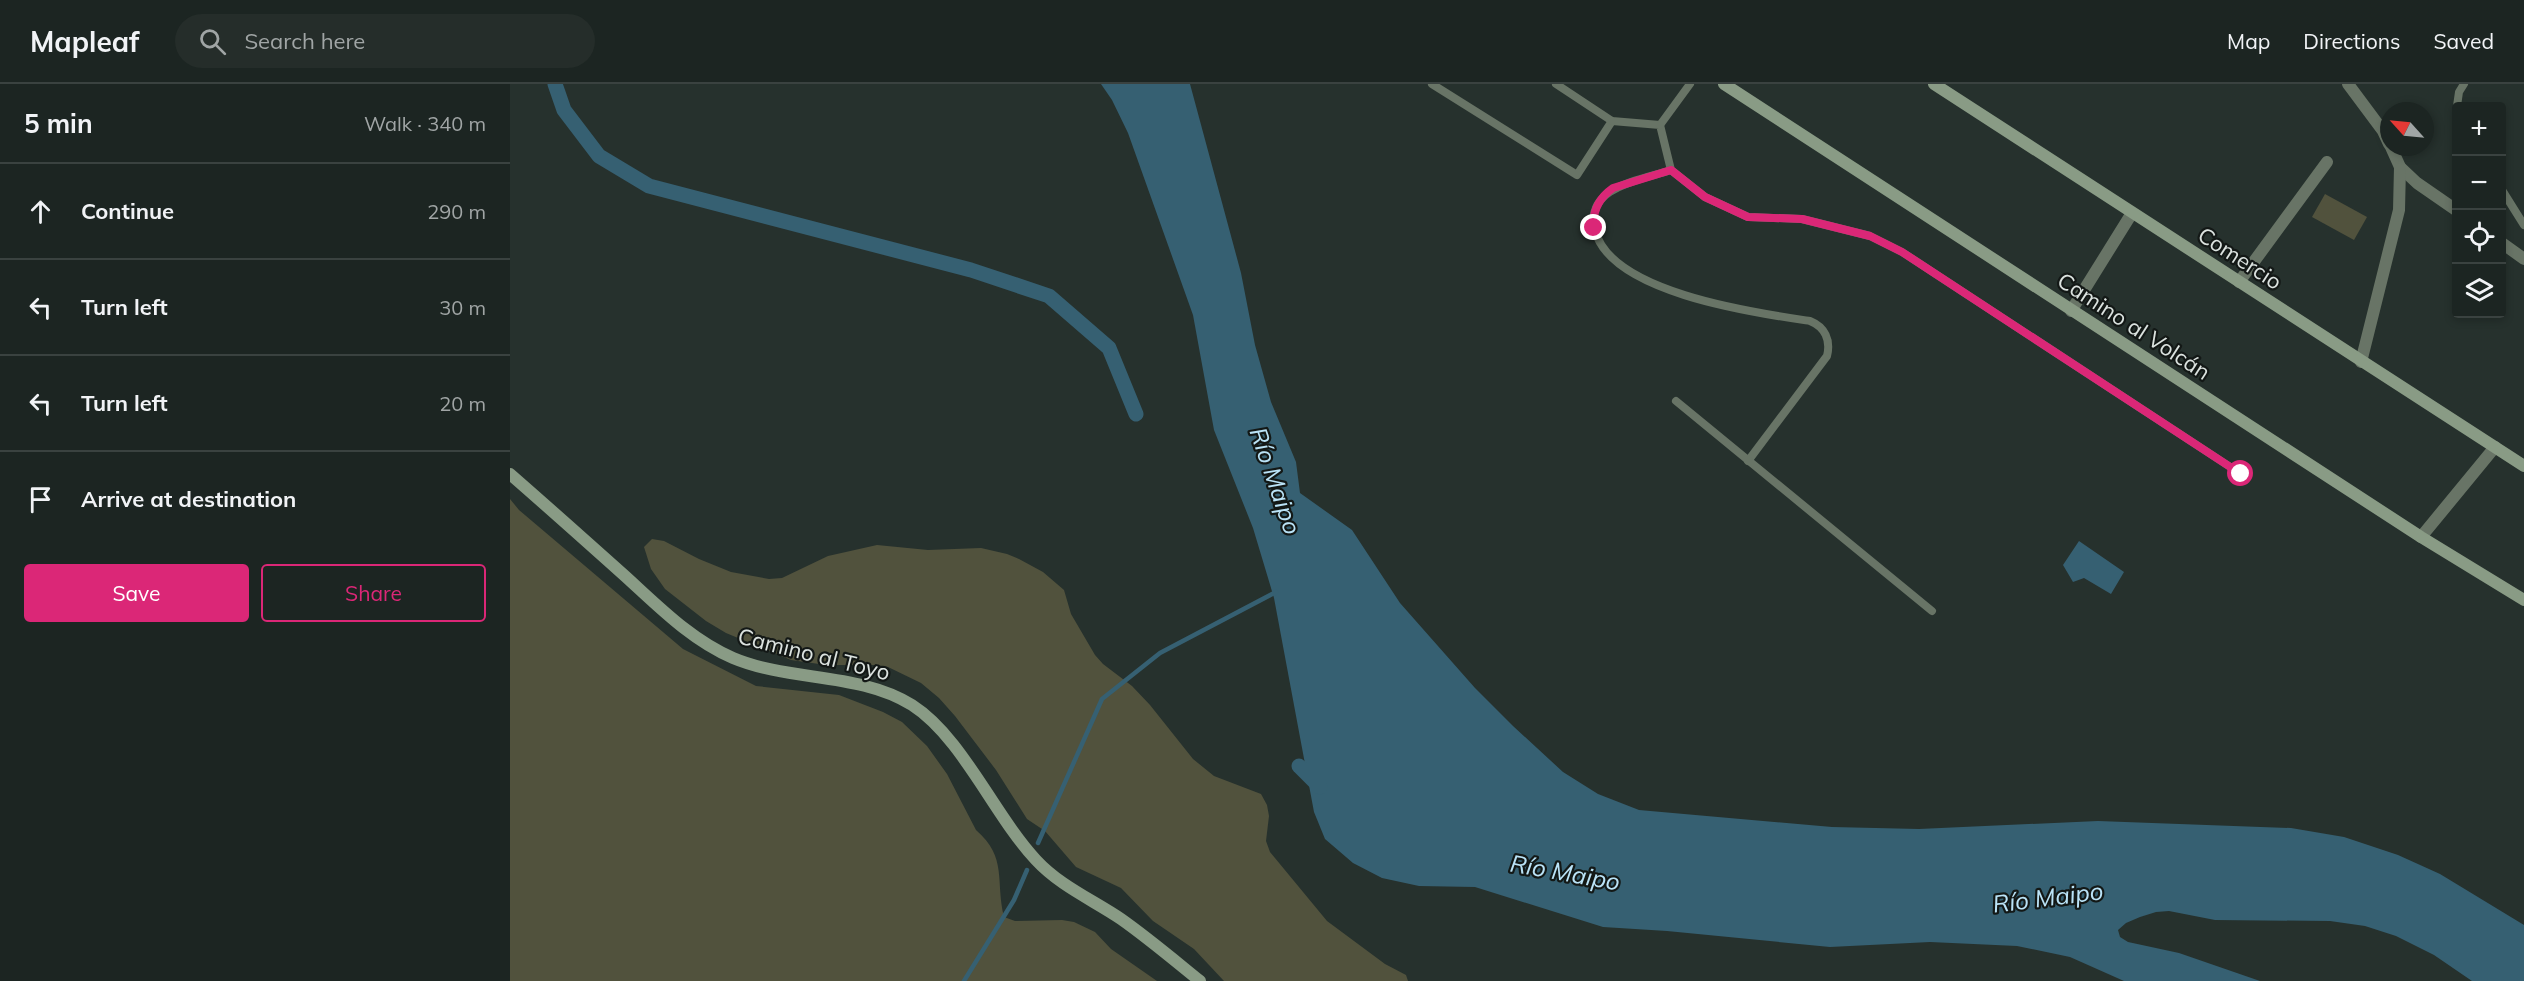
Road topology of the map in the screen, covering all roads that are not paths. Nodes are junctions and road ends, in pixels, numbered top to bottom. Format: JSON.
{"nodes":[{"id":1,"x":1432,"y":84,"type":"edge"},
{"id":2,"x":1556,"y":84,"type":"edge"},
{"id":3,"x":1690,"y":84,"type":"edge"},
{"id":4,"x":1724,"y":84,"type":"edge"},
{"id":5,"x":1935,"y":84,"type":"edge"},
{"id":6,"x":2348,"y":84,"type":"edge"},
{"id":7,"x":2464,"y":84,"type":"edge"},
{"id":8,"x":2458,"y":102,"type":"edge"},
{"id":9,"x":1612,"y":120,"type":"junction"},
{"id":10,"x":1660,"y":125,"type":"junction"},
{"id":11,"x":2380,"y":127,"type":"edge"},
{"id":12,"x":2395,"y":156,"type":"edge"},
{"id":13,"x":2327,"y":162,"type":"dead end"},
{"id":14,"x":2400,"y":167,"type":"junction"},
{"id":15,"x":1671,"y":170,"type":"junction"},
{"id":16,"x":2506,"y":196,"type":"edge"},
{"id":17,"x":2452,"y":207,"type":"edge"},
{"id":18,"x":2132,"y":213,"type":"junction"},
{"id":19,"x":2524,"y":225,"type":"edge"},
{"id":20,"x":2506,"y":246,"type":"edge"},
{"id":21,"x":2524,"y":259,"type":"edge"},
{"id":22,"x":2239,"y":282,"type":"junction"},
{"id":23,"x":2071,"y":310,"type":"junction"},
{"id":24,"x":2361,"y":362,"type":"junction"},
{"id":25,"x":1676,"y":401,"type":"dead end"},
{"id":26,"x":2495,"y":447,"type":"junction"},
{"id":27,"x":1748,"y":461,"type":"junction"},
{"id":28,"x":2524,"y":466,"type":"edge"},
{"id":29,"x":510,"y":474,"type":"edge"},
{"id":30,"x":2241,"y":474,"type":"dead end"},
{"id":31,"x":2421,"y":537,"type":"junction"},
{"id":32,"x":2524,"y":600,"type":"edge"},
{"id":33,"x":1932,"y":611,"type":"dead end"},
{"id":34,"x":1200,"y":981,"type":"edge"}],
"edges":[{"from":1,"to":9,"type":"lane"},
{"from":2,"to":9,"type":"lane"},
{"from":3,"to":10,"type":"lane"},
{"from":4,"to":23,"type":"main road","name":"Camino al Volcán"},
{"from":5,"to":18,"type":"main road","name":"Comercio"},
{"from":6,"to":11,"type":"street"},
{"from":7,"to":8,"type":"lane"},
{"from":9,"to":10,"type":"lane"},
{"from":10,"to":15,"type":"lane"},
{"from":12,"to":14,"type":"street"},
{"from":13,"to":22,"type":"street"},
{"from":14,"to":17,"type":"street"},
{"from":14,"to":24,"type":"street"},
{"from":15,"to":27,"type":"lane"},
{"from":15,"to":30,"type":"lane"},
{"from":16,"to":19,"type":"lane"},
{"from":18,"to":22,"type":"main road","name":"Comercio"},
{"from":18,"to":23,"type":"street"},
{"from":20,"to":21,"type":"street"},
{"from":22,"to":24,"type":"main road","name":"Comercio"},
{"from":23,"to":31,"type":"main road","name":"Camino al Volcán"},
{"from":24,"to":26,"type":"main road","name":"Comercio"},
{"from":25,"to":27,"type":"lane"},
{"from":26,"to":28,"type":"main road","name":"Comercio"},
{"from":26,"to":31,"type":"street"},
{"from":27,"to":33,"type":"lane"},
{"from":29,"to":34,"type":"main road","name":"Camino al Toyo"},
{"from":31,"to":32,"type":"main road","name":"Camino al Volcán"}]}
